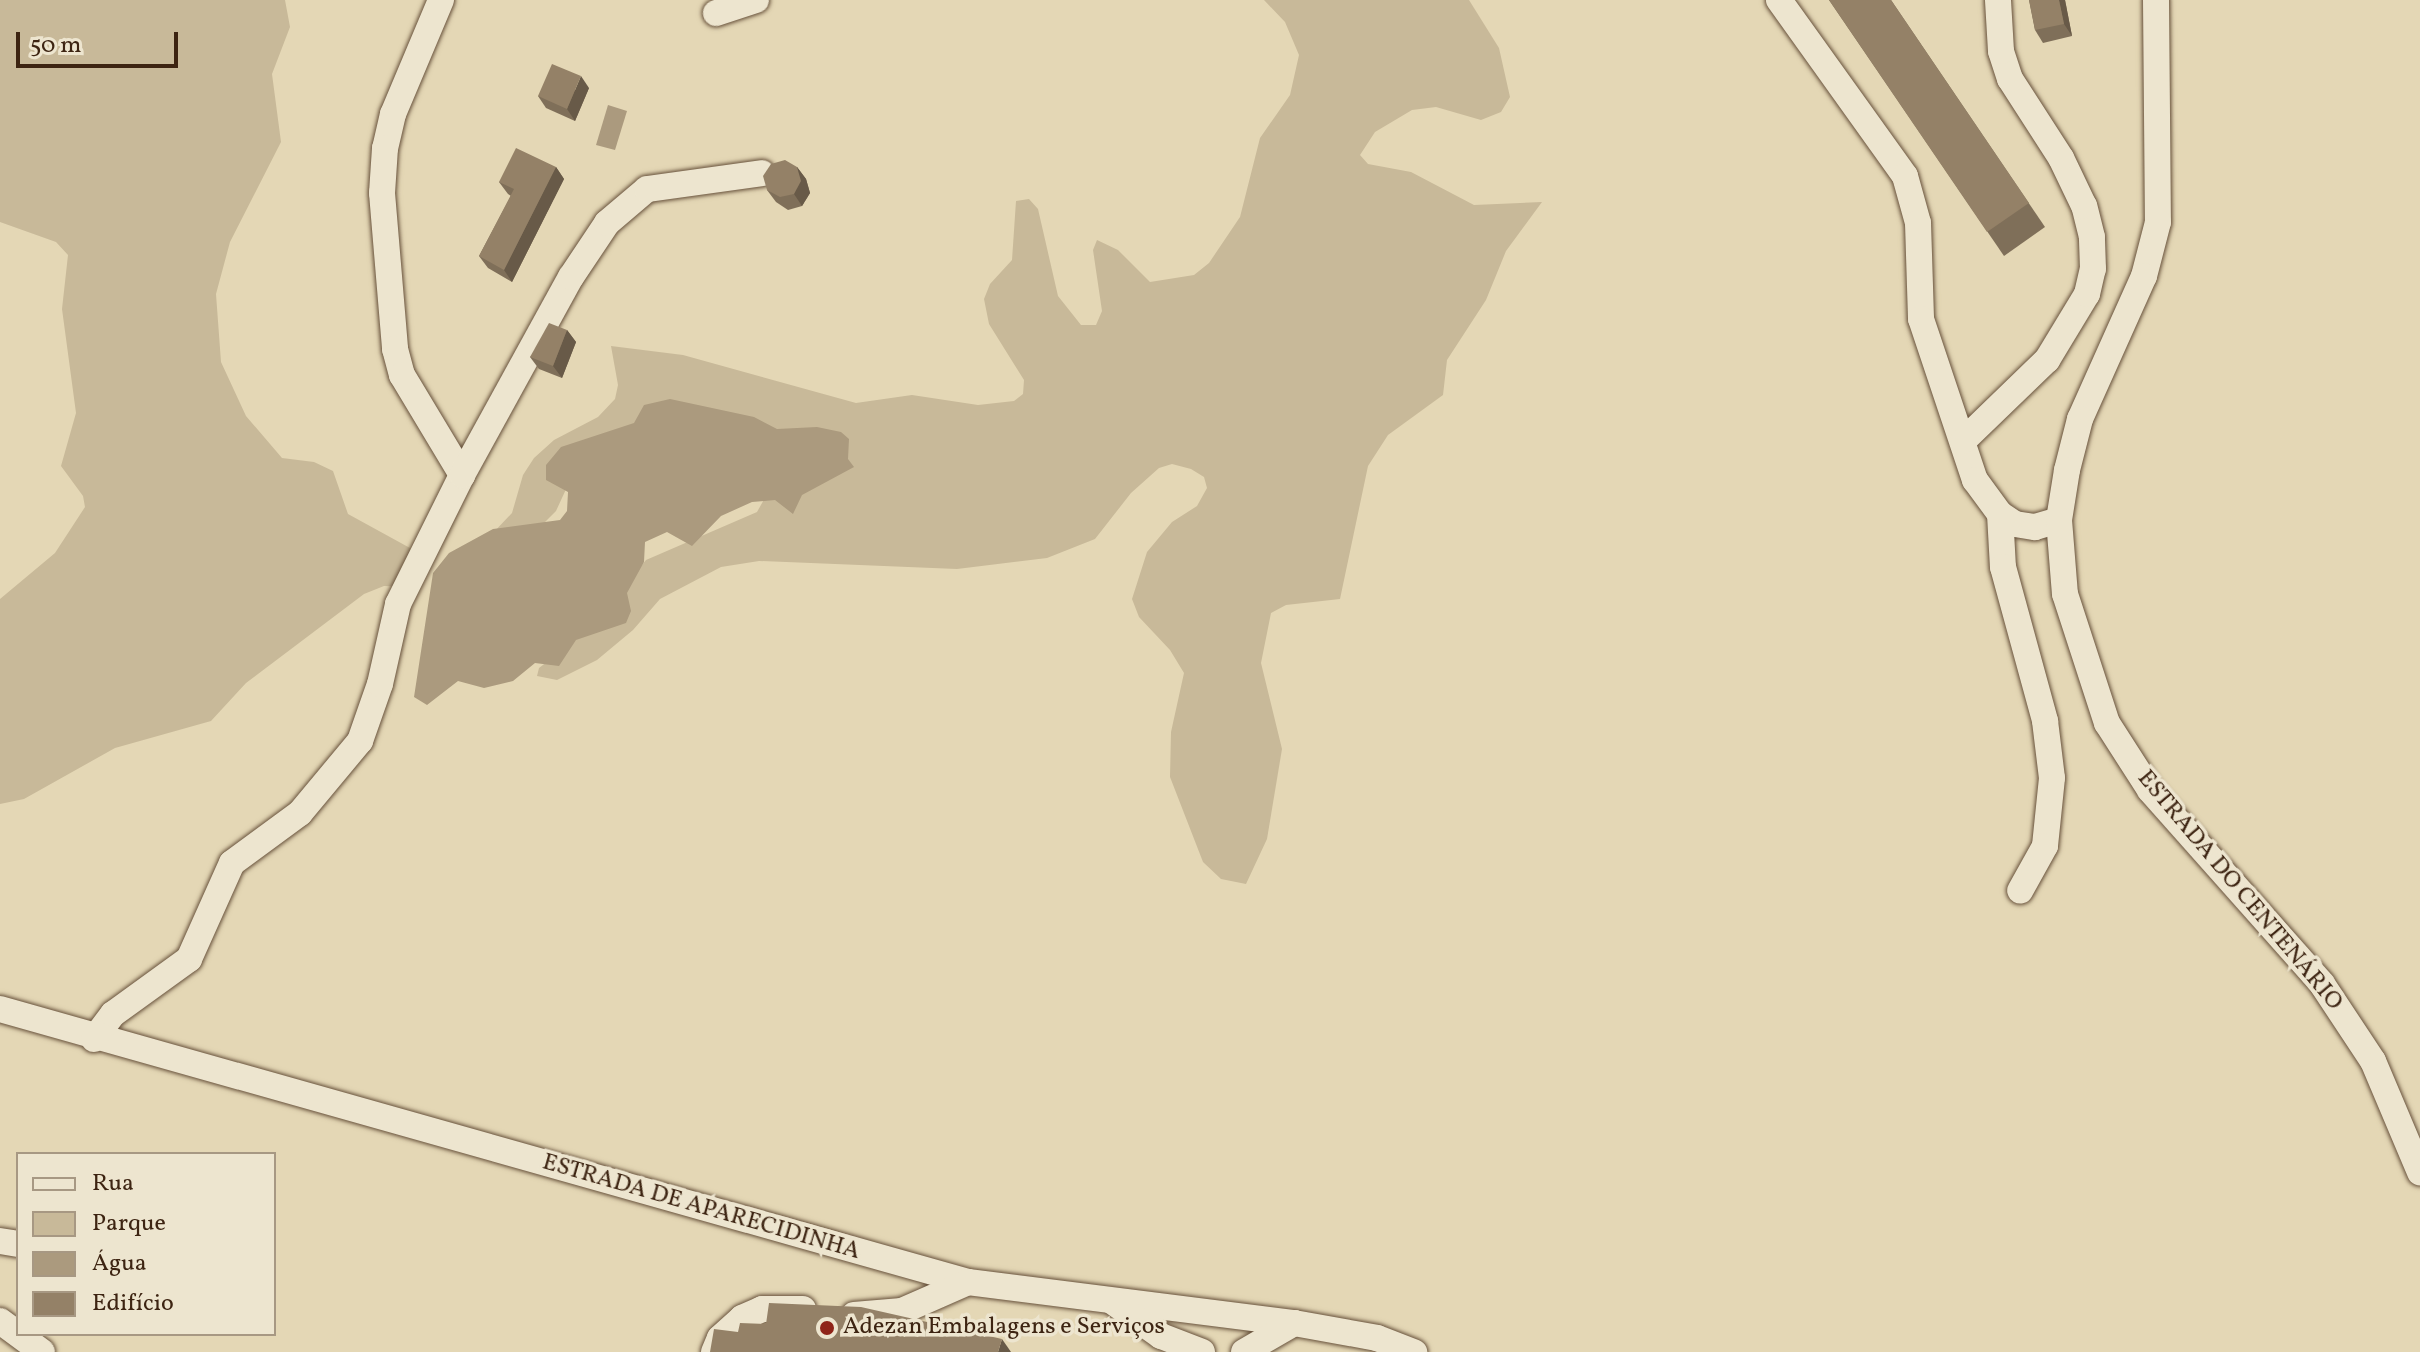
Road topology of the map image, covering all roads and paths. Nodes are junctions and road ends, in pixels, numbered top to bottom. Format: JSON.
{"nodes":[{"id":1,"x":441,"y":0,"type":"edge"},
{"id":2,"x":756,"y":0,"type":"edge"},
{"id":3,"x":1779,"y":0,"type":"edge"},
{"id":4,"x":1998,"y":0,"type":"edge"},
{"id":5,"x":2156,"y":0,"type":"edge"},
{"id":6,"x":716,"y":13,"type":"dead end"},
{"id":7,"x":762,"y":173,"type":"edge"},
{"id":8,"x":1963,"y":441,"type":"junction"},
{"id":9,"x":462,"y":475,"type":"junction"},
{"id":10,"x":2000,"y":514,"type":"junction"},
{"id":11,"x":2059,"y":520,"type":"junction"},
{"id":12,"x":2020,"y":891,"type":"dead end"},
{"id":13,"x":0,"y":1009,"type":"edge"},
{"id":14,"x":94,"y":1039,"type":"junction"},
{"id":15,"x":2420,"y":1172,"type":"edge"},
{"id":16,"x":968,"y":1282,"type":"junction"},
{"id":17,"x":1113,"y":1302,"type":"junction"},
{"id":18,"x":1294,"y":1323,"type":"junction"},
{"id":19,"x":20,"y":1336,"type":"edge"},
{"id":20,"x":42,"y":1352,"type":"edge"},
{"id":21,"x":714,"y":1352,"type":"edge"},
{"id":22,"x":1202,"y":1352,"type":"edge"},
{"id":23,"x":1244,"y":1352,"type":"edge"},
{"id":24,"x":1414,"y":1352,"type":"edge"}],
"edges":[{"from":1,"to":9,"type":"street"},
{"from":2,"to":6,"type":"street"},
{"from":3,"to":8,"type":"street"},
{"from":4,"to":8,"type":"street"},
{"from":5,"to":11,"type":"street","name":"ESTRADA DO CENTENÁRIO"},
{"from":7,"to":9,"type":"street"},
{"from":8,"to":10,"type":"street"},
{"from":9,"to":14,"type":"street"},
{"from":10,"to":11,"type":"street"},
{"from":10,"to":12,"type":"street"},
{"from":11,"to":15,"type":"street","name":"ESTRADA DO CENTENÁRIO"},
{"from":13,"to":14,"type":"street","name":"ESTRADA DE APARECIDINHA"},
{"from":14,"to":16,"type":"street","name":"ESTRADA DE APARECIDINHA"},
{"from":16,"to":17,"type":"street","name":"ESTRADA DE APARECIDINHA"},
{"from":16,"to":21,"type":"street"},
{"from":17,"to":18,"type":"street","name":"ESTRADA DE APARECIDINHA"},
{"from":17,"to":22,"type":"street"},
{"from":18,"to":23,"type":"street"},
{"from":18,"to":24,"type":"street","name":"ESTRADA DE APARECIDINHA"},
{"from":19,"to":20,"type":"street"}]}
